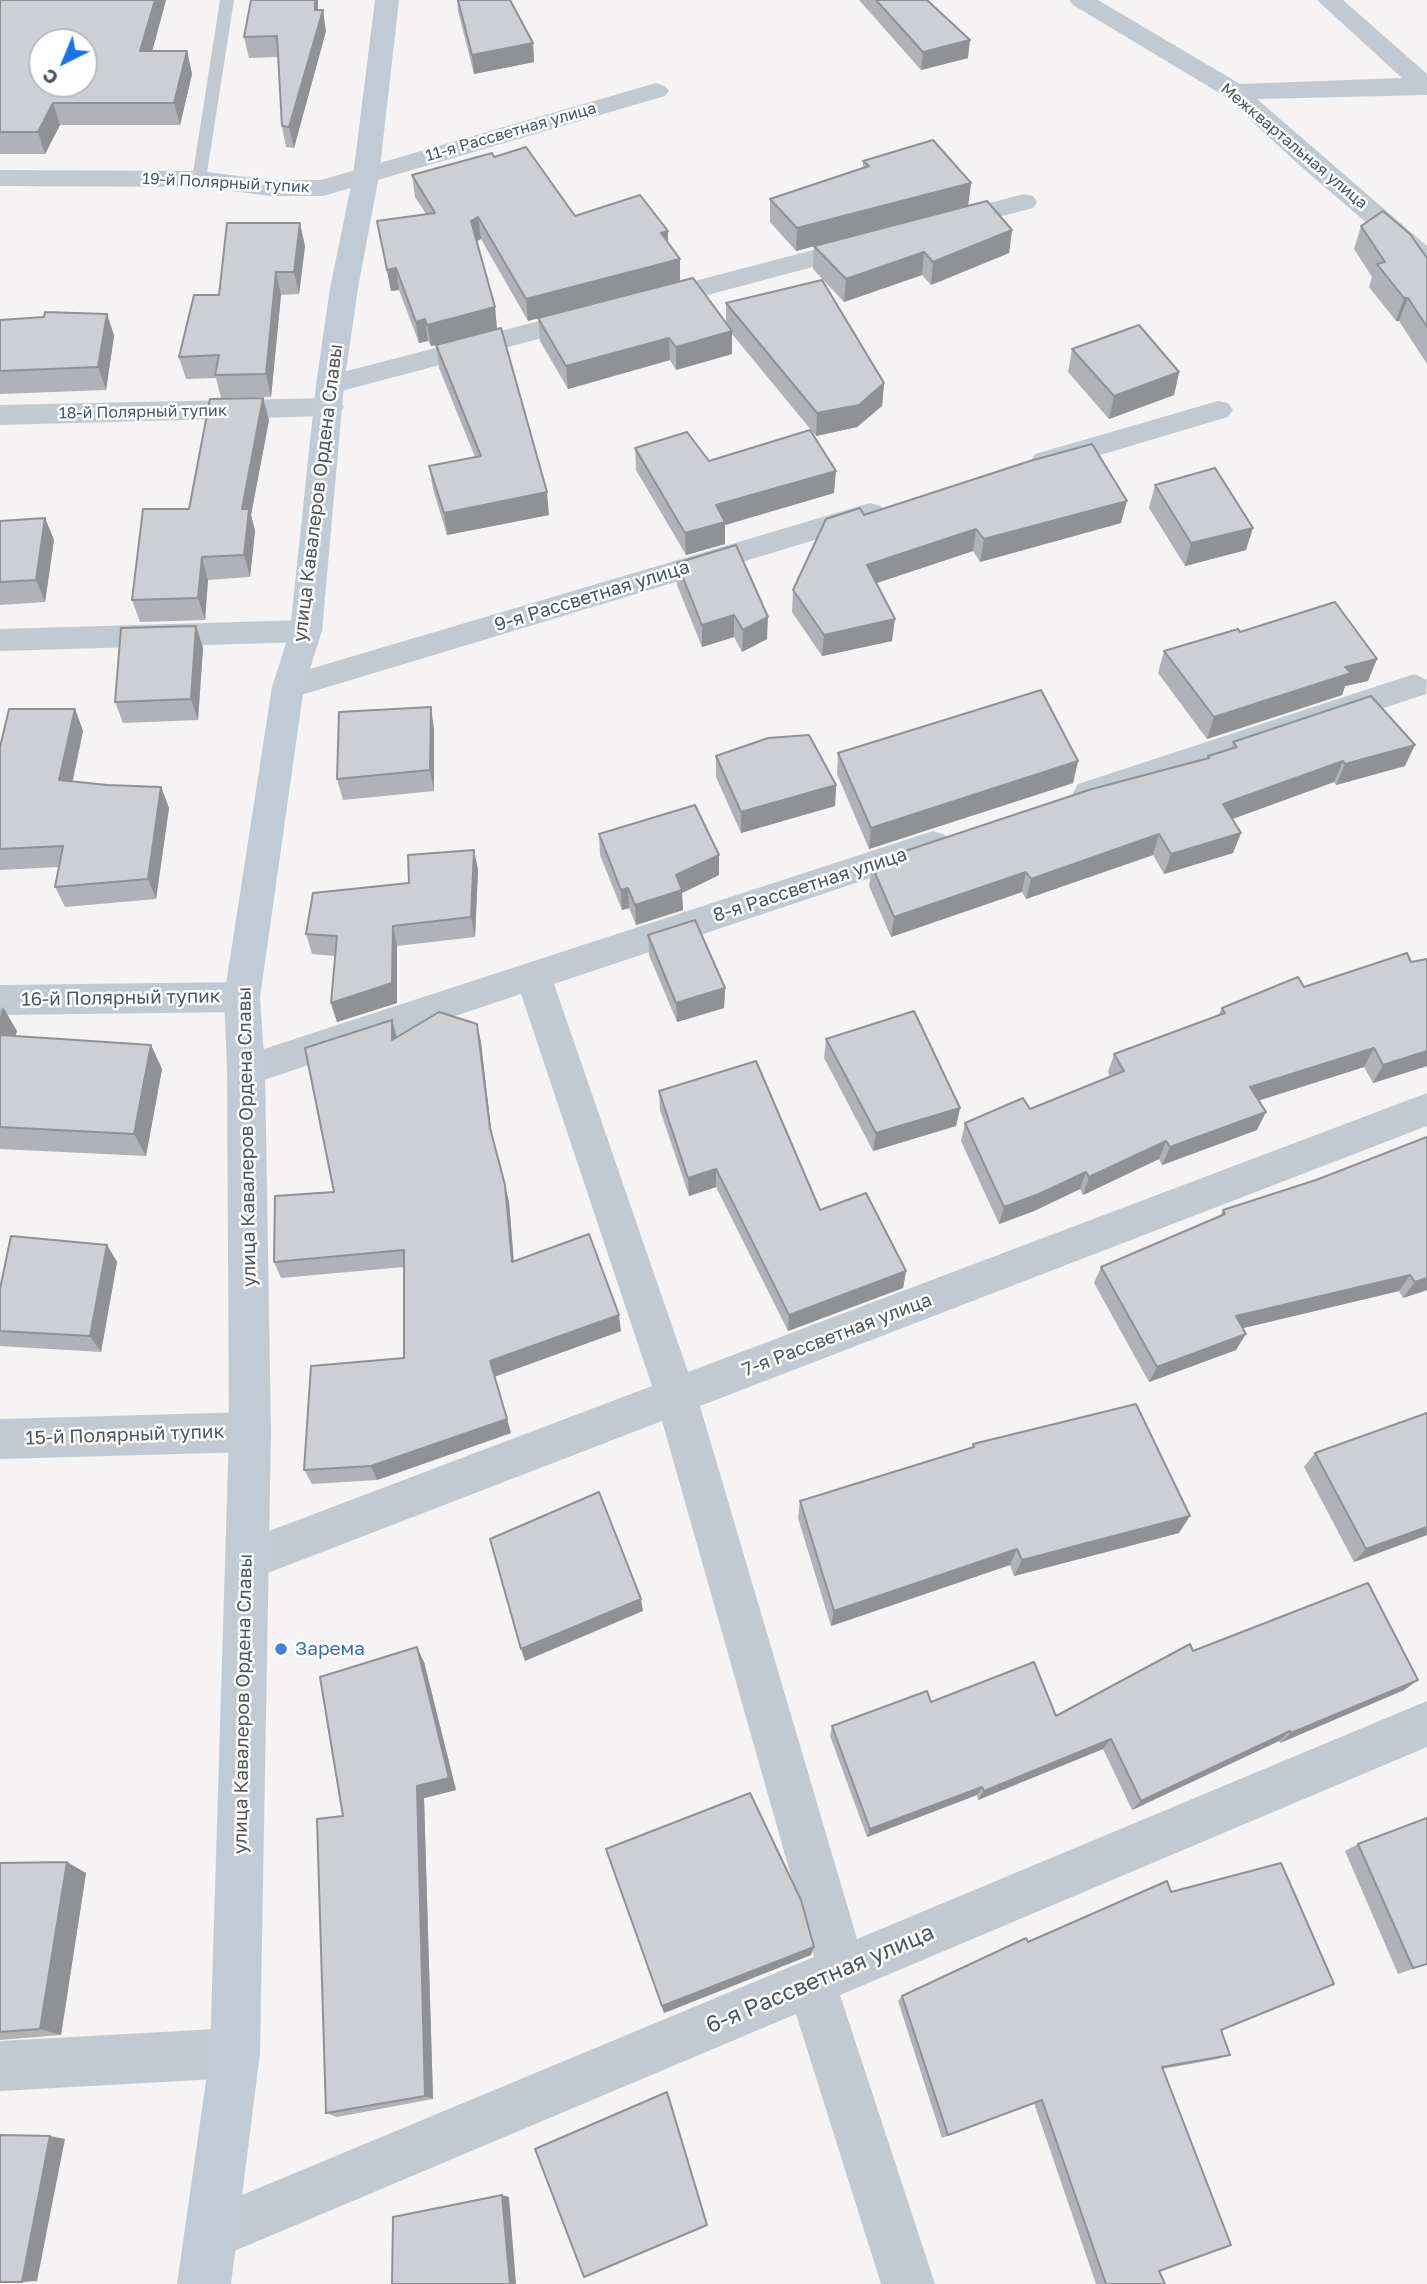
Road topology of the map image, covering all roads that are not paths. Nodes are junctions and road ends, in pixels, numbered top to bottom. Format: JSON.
{"nodes":[{"id":1,"x":227,"y":0,"type":"edge"},
{"id":2,"x":387,"y":0,"type":"edge"},
{"id":3,"x":1080,"y":0,"type":"edge"},
{"id":4,"x":1329,"y":0,"type":"edge"},
{"id":5,"x":1426,"y":86,"type":"edge"},
{"id":6,"x":656,"y":91,"type":"dead end"},
{"id":7,"x":1235,"y":92,"type":"junction"},
{"id":8,"x":366,"y":176,"type":"junction"},
{"id":9,"x":0,"y":178,"type":"edge"},
{"id":10,"x":199,"y":179,"type":"junction"},
{"id":11,"x":1024,"y":202,"type":"dead end"},
{"id":12,"x":1427,"y":260,"type":"edge"},
{"id":13,"x":330,"y":396,"type":"junction"},
{"id":14,"x":1218,"y":410,"type":"dead end"},
{"id":15,"x":0,"y":415,"type":"edge"},
{"id":16,"x":1019,"y":469,"type":"edge"},
{"id":17,"x":899,"y":505,"type":"edge"},
{"id":18,"x":306,"y":631,"type":"junction"},
{"id":19,"x":0,"y":640,"type":"edge"},
{"id":20,"x":1413,"y":686,"type":"dead end"},
{"id":21,"x":289,"y":687,"type":"junction"},
{"id":22,"x":1059,"y":803,"type":"edge"},
{"id":23,"x":967,"y":833,"type":"edge"},
{"id":24,"x":533,"y":976,"type":"junction"},
{"id":25,"x":242,"y":997,"type":"junction"},
{"id":26,"x":0,"y":1000,"type":"edge"},
{"id":27,"x":246,"y":1070,"type":"junction"},
{"id":28,"x":1427,"y":1109,"type":"edge"},
{"id":29,"x":676,"y":1396,"type":"junction"},
{"id":30,"x":250,"y":1432,"type":"junction"},
{"id":31,"x":0,"y":1439,"type":"edge"},
{"id":32,"x":247,"y":1560,"type":"junction"},
{"id":33,"x":1427,"y":1724,"type":"edge"},
{"id":34,"x":827,"y":1976,"type":"junction"},
{"id":35,"x":235,"y":2053,"type":"junction"},
{"id":36,"x":0,"y":2066,"type":"edge"},
{"id":37,"x":213,"y":2234,"type":"junction"},
{"id":38,"x":204,"y":2284,"type":"edge"},
{"id":39,"x":908,"y":2284,"type":"edge"}],
"edges":[{"from":1,"to":10,"type":"lane"},
{"from":2,"to":8,"type":"street","name":"улица Кавалеров Ордена Славы"},
{"from":3,"to":7,"type":"street","name":"Межквартальная улица"},
{"from":4,"to":5,"type":"street"},
{"from":5,"to":7,"type":"street"},
{"from":6,"to":8,"type":"street","name":"11-я Рассветная улица"},
{"from":7,"to":12,"type":"street","name":"Межквартальная улица"},
{"from":8,"to":10,"type":"street","name":"19-й Полярный тупик"},
{"from":8,"to":13,"type":"street","name":"улица Кавалеров Ордена Славы"},
{"from":9,"to":10,"type":"street","name":"19-й Полярный тупик"},
{"from":11,"to":13,"type":"street","name":"18-й Полярный тупик"},
{"from":13,"to":15,"type":"street","name":"18-й Полярный тупик"},
{"from":13,"to":18,"type":"street","name":"улица Кавалеров Ордена Славы"},
{"from":14,"to":16,"type":"street"},
{"from":17,"to":21,"type":"street","name":"9-я Рассветная улица"},
{"from":18,"to":19,"type":"street"},
{"from":18,"to":21,"type":"street","name":"улица Кавалеров Ордена Славы"},
{"from":20,"to":22,"type":"street"},
{"from":21,"to":25,"type":"street","name":"улица Кавалеров Ордена Славы"},
{"from":23,"to":24,"type":"street","name":"8-я Рассветная улица"},
{"from":24,"to":27,"type":"street","name":"8-я Рассветная улица"},
{"from":24,"to":29,"type":"street"},
{"from":25,"to":26,"type":"street","name":"16-й Полярный тупик"},
{"from":25,"to":27,"type":"street","name":"улица Кавалеров Ордена Славы"},
{"from":27,"to":30,"type":"street","name":"улица Кавалеров Ордена Славы"},
{"from":28,"to":29,"type":"street","name":"7-я Рассветная улица"},
{"from":29,"to":32,"type":"street","name":"7-я Рассветная улица"},
{"from":29,"to":34,"type":"street"},
{"from":30,"to":31,"type":"street","name":"15-й Полярный тупик"},
{"from":30,"to":32,"type":"street","name":"улица Кавалеров Ордена Славы"},
{"from":32,"to":35,"type":"street","name":"улица Кавалеров Ордена Славы"},
{"from":33,"to":34,"type":"street","name":"6-я Рассветная улица"},
{"from":34,"to":37,"type":"street","name":"6-я Рассветная улица"},
{"from":34,"to":39,"type":"street"},
{"from":35,"to":36,"type":"street"},
{"from":35,"to":37,"type":"street","name":"улица Кавалеров Ордена Славы"},
{"from":37,"to":38,"type":"street","name":"улица Кавалеров Ордена Славы"}]}
